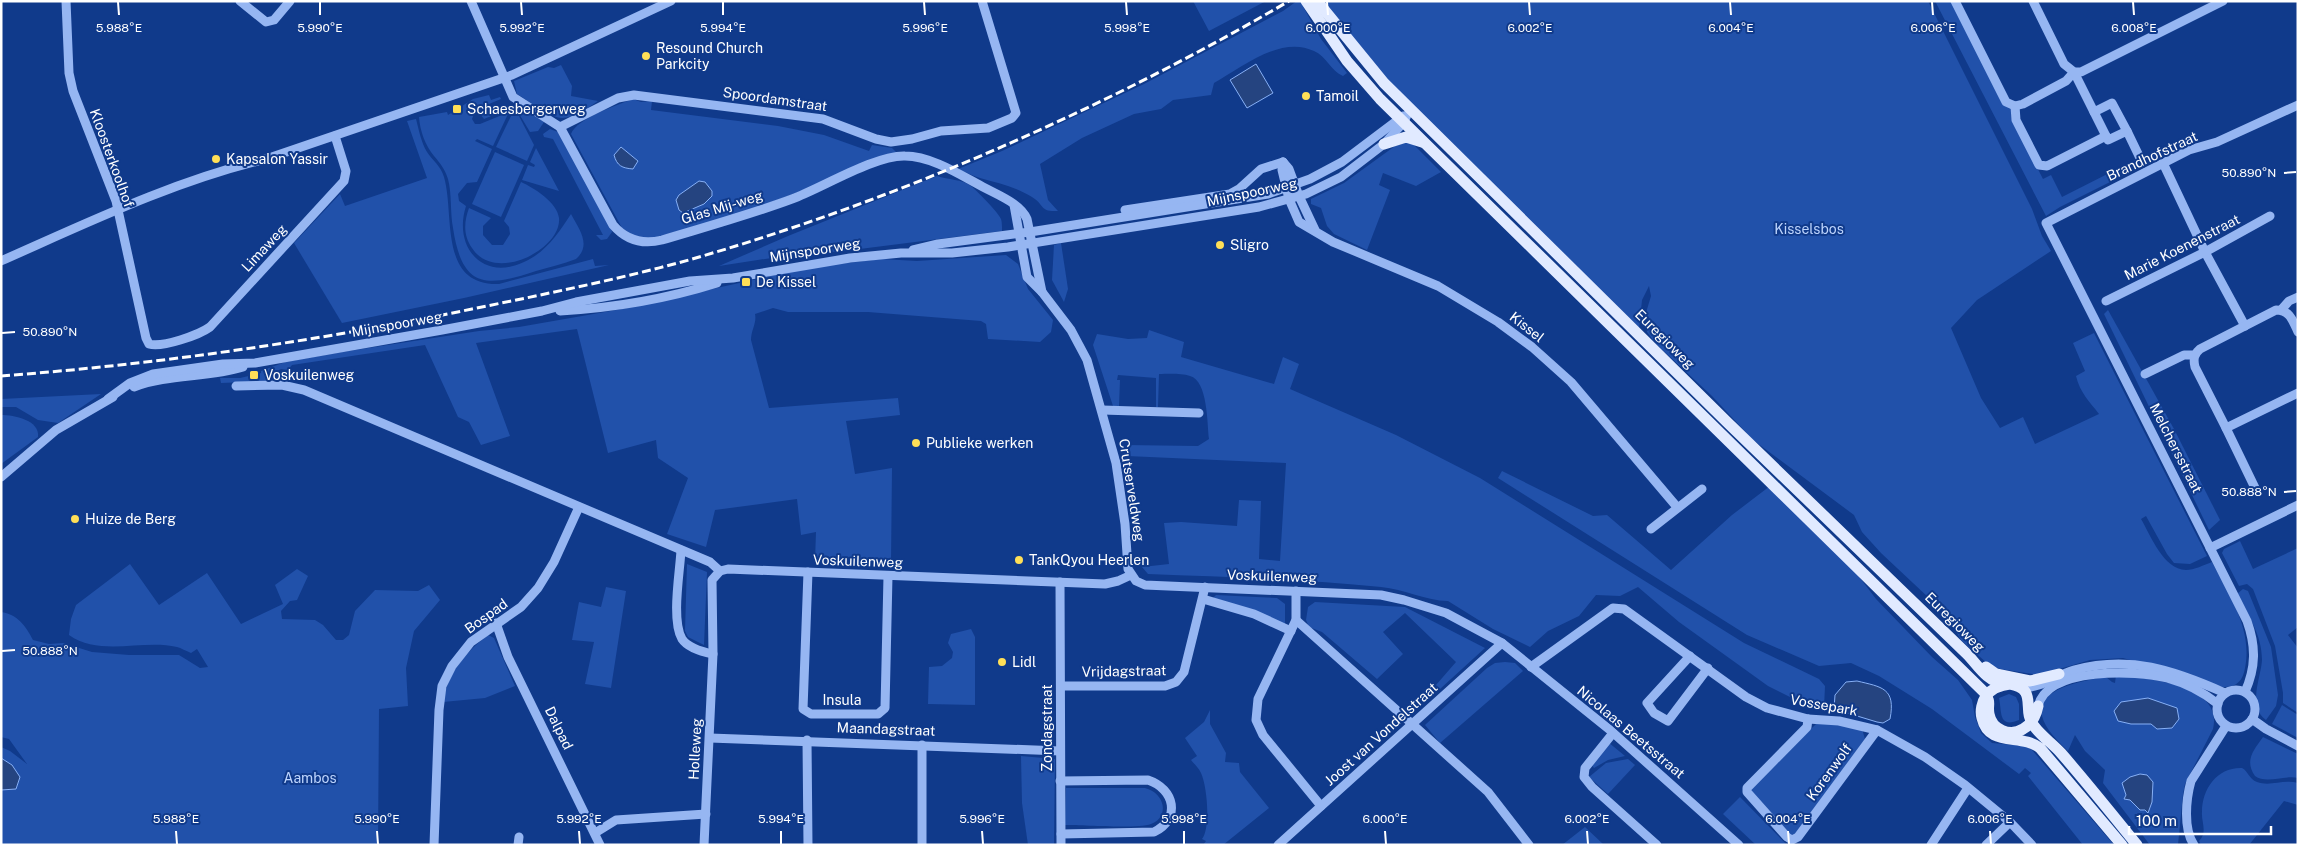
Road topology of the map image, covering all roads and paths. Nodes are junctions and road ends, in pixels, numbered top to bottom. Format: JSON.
{"nodes":[{"id":1,"x":66,"y":1,"type":"edge"},
{"id":2,"x":240,"y":1,"type":"edge"},
{"id":3,"x":290,"y":1,"type":"edge"},
{"id":4,"x":471,"y":1,"type":"edge"},
{"id":5,"x":671,"y":1,"type":"edge"},
{"id":6,"x":982,"y":1,"type":"edge"},
{"id":7,"x":1306,"y":1,"type":"edge"},
{"id":8,"x":1317,"y":1,"type":"edge"},
{"id":9,"x":1955,"y":1,"type":"edge"},
{"id":10,"x":2045,"y":1,"type":"edge"},
{"id":11,"x":2223,"y":1,"type":"edge"},
{"id":12,"x":2035,"y":4,"type":"edge"},
{"id":13,"x":1371,"y":69,"type":"junction"},
{"id":14,"x":2074,"y":72,"type":"junction"},
{"id":15,"x":504,"y":77,"type":"junction"},
{"id":16,"x":2298,"y":105,"type":"edge"},
{"id":17,"x":2016,"y":106,"type":"junction"},
{"id":18,"x":2094,"y":112,"type":"junction"},
{"id":19,"x":1404,"y":118,"type":"junction"},
{"id":20,"x":560,"y":127,"type":"junction"},
{"id":21,"x":2126,"y":131,"type":"junction"},
{"id":22,"x":335,"y":136,"type":"junction"},
{"id":23,"x":2106,"y":136,"type":"junction"},
{"id":24,"x":1384,"y":144,"type":"junction"},
{"id":25,"x":1427,"y":144,"type":"junction"},
{"id":26,"x":2140,"y":158,"type":"dead end"},
{"id":27,"x":2163,"y":163,"type":"junction"},
{"id":28,"x":1470,"y":168,"type":"junction"},
{"id":29,"x":1290,"y":186,"type":"junction"},
{"id":30,"x":1299,"y":196,"type":"junction"},
{"id":31,"x":1288,"y":199,"type":"junction"},
{"id":32,"x":1014,"y":205,"type":"junction"},
{"id":33,"x":118,"y":210,"type":"junction"},
{"id":34,"x":1125,"y":210,"type":"dead end"},
{"id":35,"x":2270,"y":216,"type":"dead end"},
{"id":36,"x":2046,"y":223,"type":"joint"},
{"id":37,"x":1315,"y":230,"type":"junction"},
{"id":38,"x":1030,"y":232,"type":"junction"},
{"id":39,"x":1018,"y":234,"type":"junction"},
{"id":40,"x":1032,"y":244,"type":"junction"},
{"id":41,"x":1020,"y":246,"type":"junction"},
{"id":42,"x":2205,"y":252,"type":"junction"},
{"id":43,"x":901,"y":253,"type":"junction"},
{"id":44,"x":1,"y":260,"type":"edge"},
{"id":45,"x":1042,"y":292,"type":"junction"},
{"id":46,"x":2298,"y":297,"type":"edge"},
{"id":47,"x":2106,"y":301,"type":"dead end"},
{"id":48,"x":2281,"y":310,"type":"junction"},
{"id":49,"x":2245,"y":326,"type":"junction"},
{"id":50,"x":2298,"y":332,"type":"edge"},
{"id":51,"x":156,"y":345,"type":"joint"},
{"id":52,"x":2194,"y":355,"type":"junction"},
{"id":53,"x":2145,"y":374,"type":"dead end"},
{"id":54,"x":236,"y":386,"type":"dead end"},
{"id":55,"x":2298,"y":393,"type":"edge"},
{"id":56,"x":1102,"y":410,"type":"junction"},
{"id":57,"x":1200,"y":413,"type":"dead end"},
{"id":58,"x":2226,"y":428,"type":"junction"},
{"id":59,"x":1,"y":477,"type":"edge"},
{"id":60,"x":1702,"y":489,"type":"dead end"},
{"id":61,"x":2257,"y":492,"type":"dead end"},
{"id":62,"x":2298,"y":505,"type":"edge"},
{"id":63,"x":578,"y":507,"type":"junction"},
{"id":64,"x":1677,"y":507,"type":"junction"},
{"id":65,"x":1651,"y":529,"type":"dead end"},
{"id":66,"x":2210,"y":548,"type":"junction"},
{"id":67,"x":681,"y":550,"type":"junction"},
{"id":68,"x":720,"y":571,"type":"junction"},
{"id":69,"x":808,"y":572,"type":"junction"},
{"id":70,"x":1131,"y":575,"type":"junction"},
{"id":71,"x":888,"y":576,"type":"junction"},
{"id":72,"x":1060,"y":582,"type":"junction"},
{"id":73,"x":1205,"y":587,"type":"junction"},
{"id":74,"x":1296,"y":591,"type":"junction"},
{"id":75,"x":1203,"y":599,"type":"junction"},
{"id":76,"x":1296,"y":620,"type":"junction"},
{"id":77,"x":496,"y":623,"type":"junction"},
{"id":78,"x":1291,"y":631,"type":"junction"},
{"id":79,"x":1502,"y":643,"type":"junction"},
{"id":80,"x":713,"y":654,"type":"junction"},
{"id":81,"x":1968,"y":655,"type":"junction"},
{"id":82,"x":1690,"y":656,"type":"junction"},
{"id":83,"x":1531,"y":667,"type":"junction"},
{"id":84,"x":1708,"y":668,"type":"junction"},
{"id":85,"x":2059,"y":674,"type":"junction"},
{"id":86,"x":2004,"y":684,"type":"junction"},
{"id":87,"x":1060,"y":686,"type":"junction"},
{"id":88,"x":2020,"y":687,"type":"junction"},
{"id":89,"x":2245,"y":692,"type":"junction"},
{"id":90,"x":2225,"y":693,"type":"junction"},
{"id":91,"x":1985,"y":700,"type":"junction"},
{"id":92,"x":2218,"y":704,"type":"junction"},
{"id":93,"x":2035,"y":714,"type":"junction"},
{"id":94,"x":1808,"y":719,"type":"junction"},
{"id":95,"x":2252,"y":720,"type":"junction"},
{"id":96,"x":1411,"y":725,"type":"junction"},
{"id":97,"x":2226,"y":726,"type":"junction"},
{"id":98,"x":1877,"y":730,"type":"junction"},
{"id":99,"x":1613,"y":733,"type":"junction"},
{"id":100,"x":710,"y":738,"type":"junction"},
{"id":101,"x":807,"y":740,"type":"junction"},
{"id":102,"x":922,"y":745,"type":"junction"},
{"id":103,"x":2298,"y":746,"type":"edge"},
{"id":104,"x":1060,"y":751,"type":"junction"},
{"id":105,"x":1060,"y":781,"type":"junction"},
{"id":106,"x":1968,"y":788,"type":"junction"},
{"id":107,"x":1321,"y":806,"type":"junction"},
{"id":108,"x":706,"y":814,"type":"junction"},
{"id":109,"x":2010,"y":822,"type":"junction"},
{"id":110,"x":595,"y":833,"type":"junction"},
{"id":111,"x":1061,"y":834,"type":"junction"},
{"id":112,"x":2192,"y":844,"type":"edge"},
{"id":113,"x":434,"y":845,"type":"edge"},
{"id":114,"x":600,"y":845,"type":"edge"},
{"id":115,"x":704,"y":845,"type":"edge"},
{"id":116,"x":808,"y":845,"type":"edge"},
{"id":117,"x":922,"y":845,"type":"edge"},
{"id":118,"x":1061,"y":845,"type":"edge"},
{"id":119,"x":1278,"y":845,"type":"edge"},
{"id":120,"x":1530,"y":845,"type":"edge"},
{"id":121,"x":1657,"y":845,"type":"edge"},
{"id":122,"x":1740,"y":845,"type":"edge"},
{"id":123,"x":1931,"y":845,"type":"edge"},
{"id":124,"x":1986,"y":845,"type":"edge"},
{"id":125,"x":2032,"y":845,"type":"edge"},
{"id":126,"x":2122,"y":845,"type":"edge"},
{"id":127,"x":2137,"y":845,"type":"edge"}],
"edges":[{"from":1,"to":33,"type":"street","name":"Kloosterkoolhof"},
{"from":2,"to":3,"type":"street"},
{"from":4,"to":15,"type":"street","name":"Glas Mij-weg"},
{"from":5,"to":15,"type":"street"},
{"from":6,"to":20,"type":"street","name":"Spoordamstraat"},
{"from":7,"to":19,"type":"main road","name":"Euregioweg"},
{"from":8,"to":13,"type":"main road","name":"Euregioweg"},
{"from":9,"to":17,"type":"street"},
{"from":10,"to":12,"type":"street"},
{"from":11,"to":14,"type":"street"},
{"from":12,"to":14,"type":"street"},
{"from":13,"to":19,"type":"main road"},
{"from":13,"to":28,"type":"main road","name":"Euregioweg"},
{"from":14,"to":17,"type":"street"},
{"from":14,"to":18,"type":"street"},
{"from":15,"to":20,"type":"street","name":"Glas Mij-weg"},
{"from":15,"to":22,"type":"street"},
{"from":16,"to":27,"type":"street","name":"Brandhofstraat"},
{"from":17,"to":23,"type":"street"},
{"from":18,"to":21,"type":"street"},
{"from":18,"to":23,"type":"street"},
{"from":19,"to":24,"type":"street","name":"Mijnspoorweg"},
{"from":19,"to":25,"type":"main road","name":"Euregioweg"},
{"from":19,"to":28,"type":"main road"},
{"from":19,"to":29,"type":"street","name":"Mijnspoorweg"},
{"from":20,"to":32,"type":"street","name":"Glas Mij-weg"},
{"from":21,"to":23,"type":"street"},
{"from":21,"to":26,"type":"street"},
{"from":22,"to":33,"type":"street"},
{"from":22,"to":51,"type":"street","name":"Limaweg"},
{"from":24,"to":25,"type":"main road"},
{"from":24,"to":30,"type":"street","name":"Mijnspoorweg"},
{"from":25,"to":91,"type":"main road","name":"Euregioweg"},
{"from":27,"to":36,"type":"street","name":"Brandhofstraat"},
{"from":27,"to":42,"type":"street"},
{"from":28,"to":81,"type":"main road","name":"Euregioweg"},
{"from":29,"to":30,"type":"street","name":"Kissel"},
{"from":29,"to":31,"type":"street","name":"Kissel"},
{"from":29,"to":34,"type":"street","name":"Kissel"},
{"from":29,"to":38,"type":"street","name":"Mijnspoorweg"},
{"from":30,"to":31,"type":"street","name":"Mijnspoorweg"},
{"from":30,"to":37,"type":"street","name":"Kissel"},
{"from":31,"to":37,"type":"street","name":"Kissel"},
{"from":31,"to":40,"type":"street","name":"Mijnspoorweg"},
{"from":32,"to":38,"type":"street","name":"Glas Mij-weg"},
{"from":32,"to":39,"type":"street"},
{"from":33,"to":44,"type":"street"},
{"from":33,"to":51,"type":"street","name":"Kloosterkoolhof"},
{"from":35,"to":42,"type":"street","name":"Marie Koenenstraat"},
{"from":36,"to":66,"type":"street","name":"Melchersstraat"},
{"from":37,"to":64,"type":"street","name":"Kissel"},
{"from":38,"to":39,"type":"street","name":"Mijnspoorweg"},
{"from":38,"to":40,"type":"street","name":"Glas Mij-weg"},
{"from":39,"to":41,"type":"street","name":"Crutserveldweg"},
{"from":39,"to":43,"type":"street","name":"Mijnspoorweg"},
{"from":40,"to":41,"type":"street","name":"Mijnspoorweg"},
{"from":40,"to":45,"type":"street","name":"Crutserveldweg"},
{"from":41,"to":43,"type":"street","name":"Mijnspoorweg"},
{"from":41,"to":45,"type":"street","name":"Crutserveldweg"},
{"from":42,"to":47,"type":"street","name":"Marie Koenenstraat"},
{"from":42,"to":49,"type":"street"},
{"from":43,"to":59,"type":"street","name":"Mijnspoorweg"},
{"from":45,"to":56,"type":"street","name":"Crutserveldweg"},
{"from":46,"to":48,"type":"street"},
{"from":48,"to":49,"type":"street"},
{"from":48,"to":50,"type":"street"},
{"from":49,"to":52,"type":"street"},
{"from":52,"to":53,"type":"street"},
{"from":52,"to":58,"type":"street"},
{"from":54,"to":63,"type":"street"},
{"from":55,"to":58,"type":"street"},
{"from":56,"to":57,"type":"street"},
{"from":56,"to":70,"type":"street","name":"Crutserveldweg"},
{"from":58,"to":61,"type":"street"},
{"from":60,"to":64,"type":"street"},
{"from":62,"to":66,"type":"street"},
{"from":63,"to":67,"type":"street"},
{"from":63,"to":77,"type":"street","name":"Bospad"},
{"from":64,"to":65,"type":"street"},
{"from":66,"to":89,"type":"street","name":"Melchersstraat"},
{"from":67,"to":68,"type":"street"},
{"from":67,"to":80,"type":"street"},
{"from":68,"to":69,"type":"street","name":"Voskuilenweg"},
{"from":68,"to":80,"type":"street","name":"Holleweg"},
{"from":69,"to":71,"type":"street","name":"Voskuilenweg"},
{"from":69,"to":71,"type":"street","name":"Insula"},
{"from":70,"to":72,"type":"street","name":"Voskuilenweg"},
{"from":70,"to":73,"type":"street","name":"Voskuilenweg"},
{"from":71,"to":72,"type":"street","name":"Voskuilenweg"},
{"from":72,"to":87,"type":"street","name":"Zondagstraat"},
{"from":73,"to":74,"type":"street","name":"Voskuilenweg"},
{"from":73,"to":75,"type":"street","name":"Vrijdagstraat"},
{"from":74,"to":76,"type":"street"},
{"from":74,"to":79,"type":"street","name":"Voskuilenweg"},
{"from":75,"to":78,"type":"street"},
{"from":75,"to":87,"type":"street","name":"Vrijdagstraat"},
{"from":76,"to":78,"type":"street"},
{"from":76,"to":96,"type":"street"},
{"from":77,"to":110,"type":"street","name":"Dalpad"},
{"from":77,"to":113,"type":"street","name":"Bospad"},
{"from":78,"to":107,"type":"street"},
{"from":79,"to":83,"type":"street","name":"Nicolaas Beetsstraat"},
{"from":79,"to":96,"type":"street","name":"Joost van Vondelstraat"},
{"from":80,"to":100,"type":"street","name":"Holleweg"},
{"from":81,"to":85,"type":"main road"},
{"from":81,"to":86,"type":"main road","name":"Euregioweg"},
{"from":82,"to":83,"type":"street","name":"Vossepark"},
{"from":82,"to":84,"type":"street","name":"Vossepark"},
{"from":82,"to":84,"type":"street"},
{"from":83,"to":99,"type":"street","name":"Nicolaas Beetsstraat"},
{"from":84,"to":94,"type":"street","name":"Vossepark"},
{"from":85,"to":88,"type":"street"},
{"from":85,"to":90,"type":"street"},
{"from":86,"to":88,"type":"main road","name":"Euregioweg"},
{"from":86,"to":91,"type":"main road"},
{"from":87,"to":104,"type":"street","name":"Zondagstraat"},
{"from":88,"to":93,"type":"main road"},
{"from":89,"to":90,"type":"street"},
{"from":89,"to":95,"type":"street"},
{"from":90,"to":92,"type":"street"},
{"from":91,"to":93,"type":"main road"},
{"from":91,"to":126,"type":"main road"},
{"from":92,"to":93,"type":"street"},
{"from":92,"to":97,"type":"street"},
{"from":93,"to":127,"type":"main road"},
{"from":94,"to":98,"type":"street","name":"Vossepark"},
{"from":94,"to":98,"type":"street","name":"Korenwolf"},
{"from":95,"to":97,"type":"street"},
{"from":95,"to":103,"type":"street"},
{"from":96,"to":107,"type":"street","name":"Joost van Vondelstraat"},
{"from":96,"to":120,"type":"street"},
{"from":97,"to":112,"type":"street"},
{"from":98,"to":106,"type":"street","name":"Vossepark"},
{"from":99,"to":121,"type":"street"},
{"from":99,"to":122,"type":"street","name":"Nicolaas Beetsstraat"},
{"from":100,"to":101,"type":"street","name":"Maandagstraat"},
{"from":100,"to":108,"type":"street","name":"Holleweg"},
{"from":101,"to":102,"type":"street","name":"Maandagstraat"},
{"from":101,"to":116,"type":"street"},
{"from":102,"to":104,"type":"street","name":"Maandagstraat"},
{"from":102,"to":117,"type":"street"},
{"from":104,"to":105,"type":"street","name":"Zondagstraat"},
{"from":105,"to":111,"type":"street","name":"Zondagstraat"},
{"from":105,"to":111,"type":"street"},
{"from":106,"to":109,"type":"street","name":"Vossepark"},
{"from":106,"to":123,"type":"street"},
{"from":107,"to":119,"type":"street","name":"Joost van Vondelstraat"},
{"from":108,"to":110,"type":"street"},
{"from":108,"to":115,"type":"street","name":"Holleweg"},
{"from":109,"to":124,"type":"street"},
{"from":109,"to":125,"type":"street","name":"Vossepark"},
{"from":110,"to":114,"type":"street","name":"Dalpad"},
{"from":111,"to":118,"type":"street","name":"Zondagstraat"}]}
